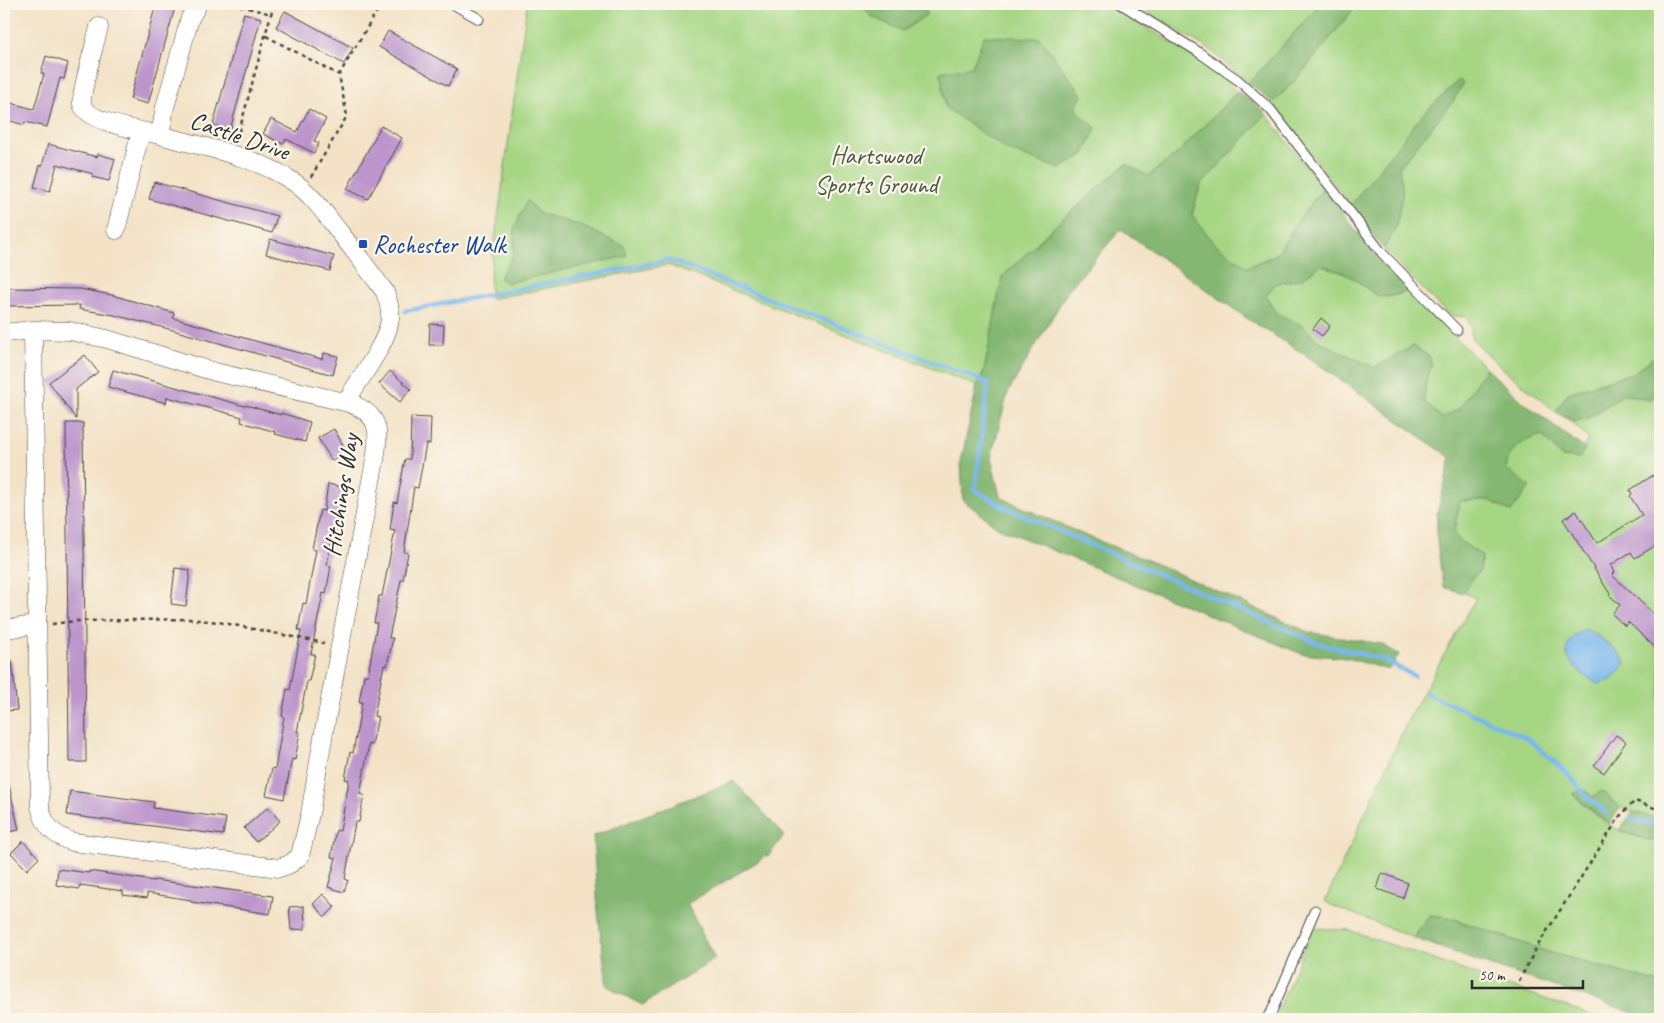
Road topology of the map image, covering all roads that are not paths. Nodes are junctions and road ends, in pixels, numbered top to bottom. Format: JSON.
{"nodes":[{"id":1,"x":198,"y":4,"type":"edge"},
{"id":2,"x":453,"y":4,"type":"edge"},
{"id":3,"x":1122,"y":4,"type":"edge"},
{"id":4,"x":479,"y":19,"type":"dead end"},
{"id":5,"x":100,"y":27,"type":"dead end"},
{"id":6,"x":141,"y":131,"type":"junction"},
{"id":7,"x":160,"y":135,"type":"junction"},
{"id":8,"x":116,"y":230,"type":"dead end"},
{"id":9,"x":33,"y":330,"type":"junction"},
{"id":10,"x":1457,"y":330,"type":"dead end"},
{"id":11,"x":4,"y":333,"type":"edge"},
{"id":12,"x":348,"y":403,"type":"junction"},
{"id":13,"x":37,"y":625,"type":"junction"},
{"id":14,"x":4,"y":629,"type":"edge"},
{"id":15,"x":1315,"y":910,"type":"dead end"},
{"id":16,"x":1266,"y":1019,"type":"edge"}],
"edges":[{"from":1,"to":7,"type":"street","name":"Castle Drive"},
{"from":2,"to":4,"type":"lane"},
{"from":3,"to":10,"type":"lane"},
{"from":5,"to":6,"type":"street"},
{"from":6,"to":7,"type":"street"},
{"from":6,"to":8,"type":"street"},
{"from":7,"to":12,"type":"street","name":"Castle Drive"},
{"from":9,"to":11,"type":"street","name":"Hitchings Way"},
{"from":9,"to":12,"type":"street","name":"Hitchings Way"},
{"from":9,"to":13,"type":"street"},
{"from":12,"to":13,"type":"street","name":"Hitchings Way"},
{"from":13,"to":14,"type":"street"},
{"from":15,"to":16,"type":"lane"}]}
